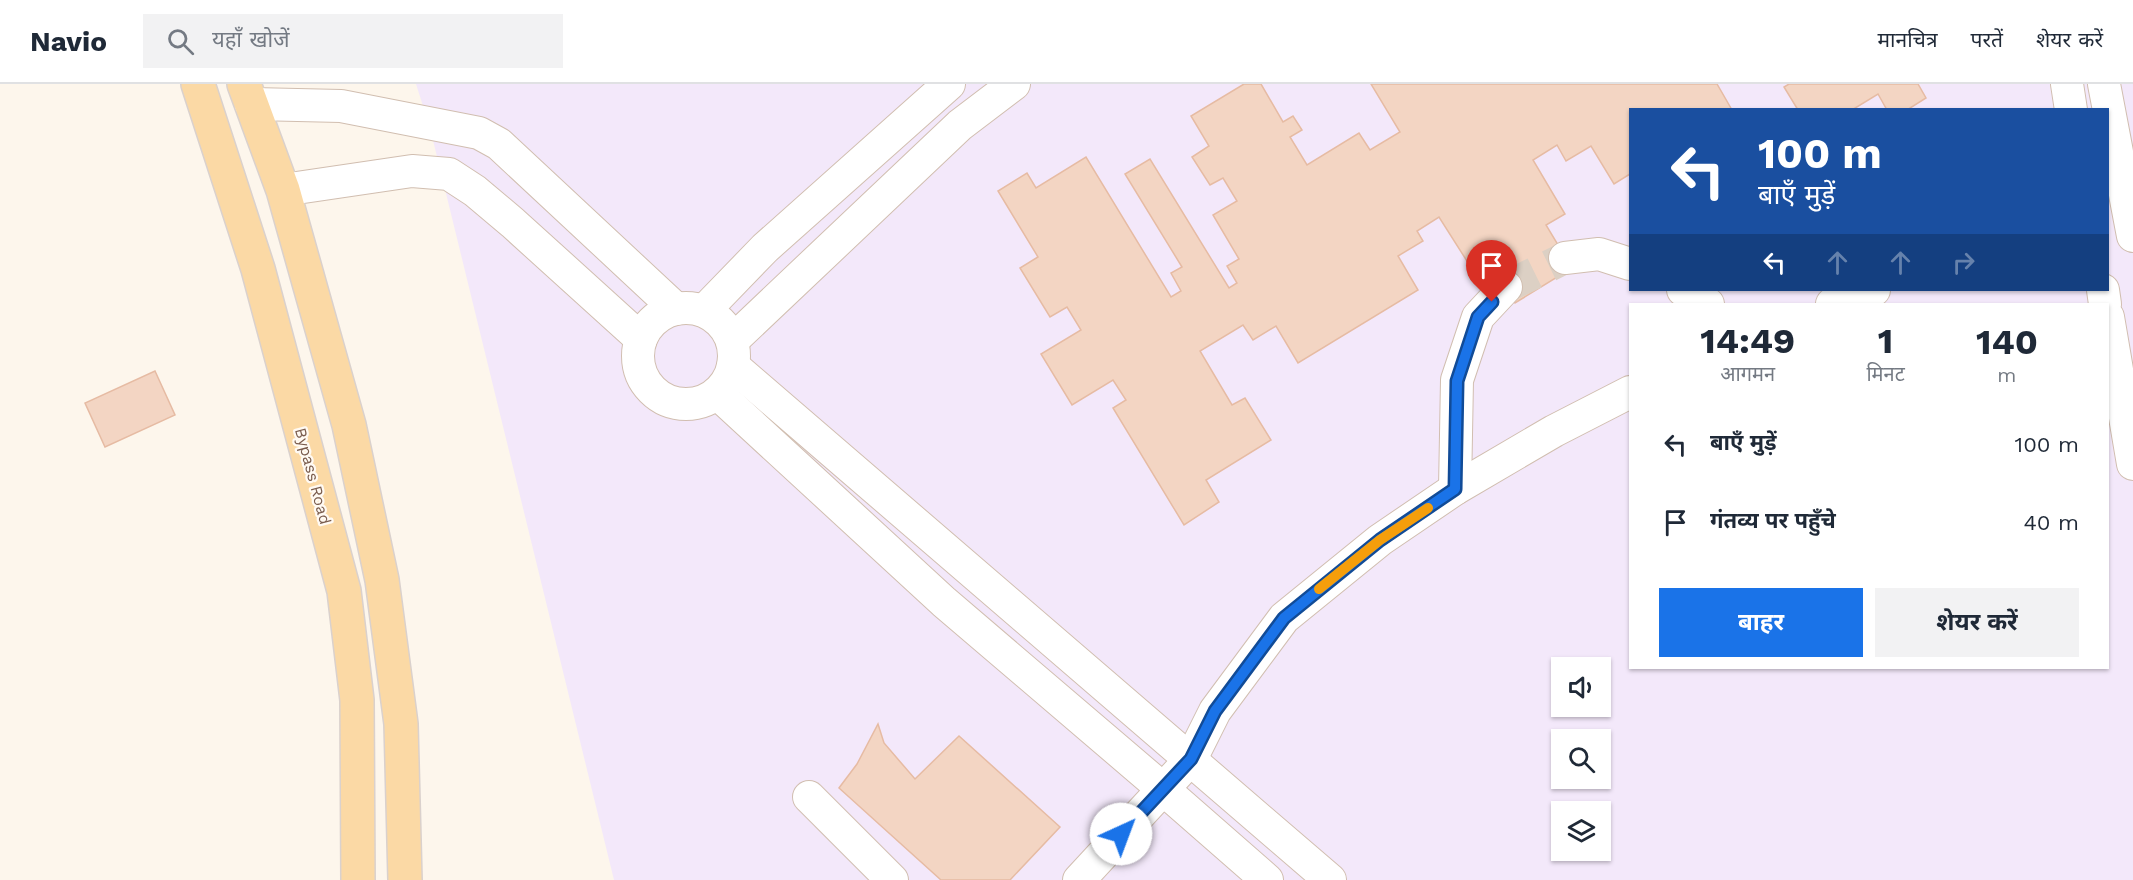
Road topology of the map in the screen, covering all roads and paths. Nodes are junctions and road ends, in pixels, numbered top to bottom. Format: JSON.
{"nodes":[{"id":1,"x":198,"y":84,"type":"edge"},
{"id":2,"x":949,"y":84,"type":"edge"},
{"id":3,"x":1014,"y":84,"type":"edge"},
{"id":4,"x":2067,"y":84,"type":"edge"},
{"id":5,"x":2104,"y":84,"type":"edge"},
{"id":6,"x":248,"y":94,"type":"edge"},
{"id":7,"x":2071,"y":108,"type":"edge"},
{"id":8,"x":2107,"y":108,"type":"edge"},
{"id":9,"x":2109,"y":121,"type":"edge"},
{"id":10,"x":532,"y":175,"type":"junction"},
{"id":11,"x":283,"y":190,"type":"junction"},
{"id":12,"x":499,"y":211,"type":"junction"},
{"id":13,"x":2124,"y":231,"type":"edge"},
{"id":14,"x":1565,"y":258,"type":"tunnel mouth"},
{"id":15,"x":1629,"y":264,"type":"edge"},
{"id":16,"x":1506,"y":287,"type":"tunnel mouth"},
{"id":17,"x":1685,"y":291,"type":"edge"},
{"id":18,"x":1871,"y":291,"type":"edge"},
{"id":19,"x":1706,"y":303,"type":"edge"},
{"id":20,"x":1835,"y":303,"type":"edge"},
{"id":21,"x":690,"y":310,"type":"junction"},
{"id":22,"x":2109,"y":324,"type":"edge"},
{"id":23,"x":641,"y":339,"type":"junction"},
{"id":24,"x":733,"y":354,"type":"junction"},
{"id":25,"x":717,"y":393,"type":"junction"},
{"id":26,"x":1629,"y":393,"type":"edge"},
{"id":27,"x":2133,"y":464,"type":"edge"},
{"id":28,"x":1455,"y":489,"type":"junction"},
{"id":29,"x":1043,"y":632,"type":"junction"},
{"id":30,"x":1013,"y":661,"type":"junction"},
{"id":31,"x":1191,"y":759,"type":"junction"},
{"id":32,"x":1163,"y":789,"type":"junction"},
{"id":33,"x":809,"y":797,"type":"dead end"},
{"id":34,"x":358,"y":880,"type":"edge"},
{"id":35,"x":405,"y":880,"type":"edge"},
{"id":36,"x":892,"y":880,"type":"edge"},
{"id":37,"x":1079,"y":880,"type":"edge"},
{"id":38,"x":1267,"y":880,"type":"edge"},
{"id":39,"x":1330,"y":880,"type":"edge"}],
"edges":[{"from":1,"to":34,"type":"main road","name":"Bypass Road"},
{"from":2,"to":21,"type":"lane"},
{"from":3,"to":24,"type":"lane"},
{"from":4,"to":7,"type":"lane"},
{"from":5,"to":8,"type":"lane"},
{"from":6,"to":10,"type":"lane"},
{"from":6,"to":11,"type":"main road"},
{"from":9,"to":13,"type":"lane"},
{"from":10,"to":12,"type":"lane"},
{"from":10,"to":21,"type":"lane"},
{"from":11,"to":12,"type":"lane"},
{"from":11,"to":35,"type":"main road"},
{"from":12,"to":23,"type":"lane"},
{"from":14,"to":15,"type":"lane"},
{"from":16,"to":28,"type":"lane"},
{"from":17,"to":19,"type":"lane"},
{"from":18,"to":20,"type":"lane"},
{"from":21,"to":23,"type":"lane"},
{"from":21,"to":24,"type":"lane"},
{"from":22,"to":27,"type":"lane"},
{"from":23,"to":25,"type":"lane"},
{"from":24,"to":25,"type":"lane"},
{"from":24,"to":29,"type":"lane"},
{"from":25,"to":30,"type":"lane"},
{"from":26,"to":28,"type":"lane"},
{"from":28,"to":31,"type":"lane"},
{"from":29,"to":30,"type":"lane"},
{"from":29,"to":31,"type":"lane"},
{"from":30,"to":32,"type":"lane"},
{"from":31,"to":32,"type":"lane"},
{"from":31,"to":39,"type":"lane"},
{"from":32,"to":37,"type":"lane"},
{"from":32,"to":38,"type":"lane"},
{"from":33,"to":36,"type":"lane"}]}
